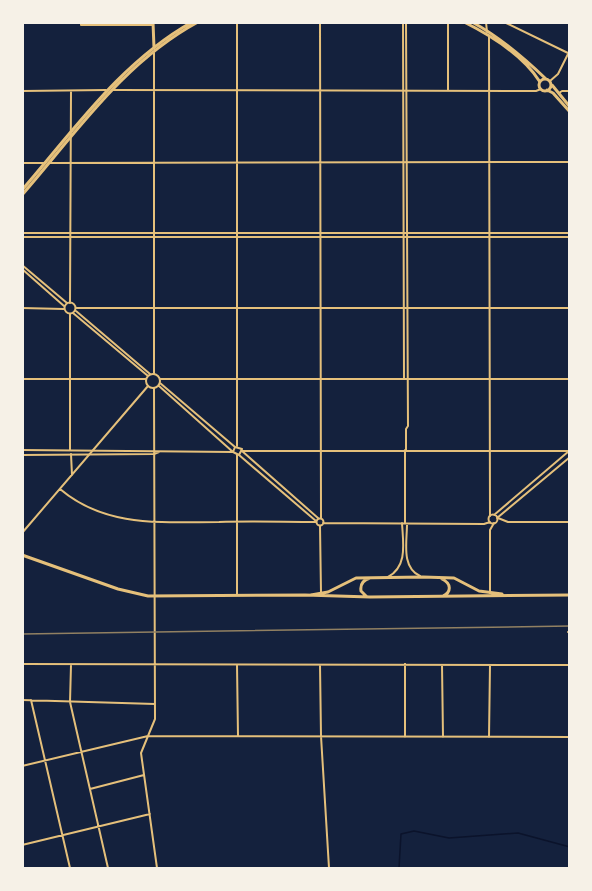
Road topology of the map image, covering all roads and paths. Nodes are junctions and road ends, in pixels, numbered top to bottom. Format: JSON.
{"nodes":[{"id":1,"x":192,"y":22,"type":"edge"},
{"id":2,"x":198,"y":22,"type":"edge"},
{"id":3,"x":237,"y":22,"type":"edge"},
{"id":4,"x":320,"y":22,"type":"edge"},
{"id":5,"x":405,"y":22,"type":"edge"},
{"id":6,"x":448,"y":22,"type":"edge"},
{"id":7,"x":464,"y":22,"type":"edge"},
{"id":8,"x":472,"y":22,"type":"edge"},
{"id":9,"x":486,"y":22,"type":"edge"},
{"id":10,"x":504,"y":22,"type":"edge"},
{"id":11,"x":81,"y":24,"type":"edge"},
{"id":12,"x":153,"y":24,"type":"edge"},
{"id":13,"x":487,"y":30,"type":"junction"},
{"id":14,"x":489,"y":35,"type":"junction"},
{"id":15,"x":154,"y":48,"type":"junction"},
{"id":16,"x":569,"y":52,"type":"edge"},
{"id":17,"x":515,"y":53,"type":"junction"},
{"id":18,"x":130,"y":69,"type":"junction"},
{"id":19,"x":548,"y":80,"type":"junction"},
{"id":20,"x":540,"y":82,"type":"junction"},
{"id":21,"x":541,"y":88,"type":"junction"},
{"id":22,"x":107,"y":90,"type":"junction"},
{"id":23,"x":112,"y":90,"type":"junction"},
{"id":24,"x":490,"y":90,"type":"junction"},
{"id":25,"x":547,"y":90,"type":"junction"},
{"id":26,"x":22,"y":91,"type":"edge"},
{"id":27,"x":71,"y":91,"type":"junction"},
{"id":28,"x":154,"y":91,"type":"junction"},
{"id":29,"x":237,"y":91,"type":"junction"},
{"id":30,"x":320,"y":91,"type":"junction"},
{"id":31,"x":405,"y":91,"type":"junction"},
{"id":32,"x":448,"y":91,"type":"junction"},
{"id":33,"x":570,"y":91,"type":"edge"},
{"id":34,"x":559,"y":93,"type":"junction"},
{"id":35,"x":570,"y":107,"type":"edge"},
{"id":36,"x":94,"y":108,"type":"junction"},
{"id":37,"x":570,"y":112,"type":"edge"},
{"id":38,"x":70,"y":133,"type":"junction"},
{"id":39,"x":70,"y":139,"type":"junction"},
{"id":40,"x":59,"y":149,"type":"junction"},
{"id":41,"x":154,"y":162,"type":"junction"},
{"id":42,"x":237,"y":162,"type":"junction"},
{"id":43,"x":319,"y":162,"type":"junction"},
{"id":44,"x":405,"y":162,"type":"junction"},
{"id":45,"x":570,"y":162,"type":"edge"},
{"id":46,"x":22,"y":163,"type":"edge"},
{"id":47,"x":48,"y":163,"type":"junction"},
{"id":48,"x":71,"y":163,"type":"junction"},
{"id":49,"x":489,"y":163,"type":"junction"},
{"id":50,"x":22,"y":190,"type":"edge"},
{"id":51,"x":22,"y":195,"type":"edge"},
{"id":52,"x":22,"y":235,"type":"edge"},
{"id":53,"x":154,"y":235,"type":"junction"},
{"id":54,"x":237,"y":235,"type":"junction"},
{"id":55,"x":320,"y":235,"type":"junction"},
{"id":56,"x":405,"y":235,"type":"junction"},
{"id":57,"x":489,"y":235,"type":"junction"},
{"id":58,"x":570,"y":235,"type":"edge"},
{"id":59,"x":70,"y":236,"type":"junction"},
{"id":60,"x":22,"y":265,"type":"edge"},
{"id":61,"x":22,"y":270,"type":"edge"},
{"id":62,"x":66,"y":305,"type":"junction"},
{"id":63,"x":22,"y":308,"type":"edge"},
{"id":64,"x":154,"y":308,"type":"junction"},
{"id":65,"x":237,"y":308,"type":"junction"},
{"id":66,"x":320,"y":308,"type":"junction"},
{"id":67,"x":405,"y":308,"type":"junction"},
{"id":68,"x":490,"y":308,"type":"junction"},
{"id":69,"x":570,"y":308,"type":"edge"},
{"id":70,"x":74,"y":312,"type":"junction"},
{"id":71,"x":150,"y":376,"type":"junction"},
{"id":72,"x":406,"y":378,"type":"junction"},
{"id":73,"x":237,"y":379,"type":"junction"},
{"id":74,"x":320,"y":379,"type":"junction"},
{"id":75,"x":489,"y":379,"type":"junction"},
{"id":76,"x":570,"y":379,"type":"edge"},
{"id":77,"x":22,"y":380,"type":"edge"},
{"id":78,"x":71,"y":380,"type":"junction"},
{"id":79,"x":160,"y":383,"type":"junction"},
{"id":80,"x":148,"y":386,"type":"junction"},
{"id":81,"x":154,"y":388,"type":"junction"},
{"id":82,"x":200,"y":420,"type":"junction"},
{"id":83,"x":236,"y":446,"type":"junction"},
{"id":84,"x":93,"y":450,"type":"junction"},
{"id":85,"x":405,"y":450,"type":"junction"},
{"id":86,"x":569,"y":450,"type":"edge"},
{"id":87,"x":242,"y":451,"type":"junction"},
{"id":88,"x":321,"y":451,"type":"junction"},
{"id":89,"x":489,"y":451,"type":"junction"},
{"id":90,"x":22,"y":452,"type":"edge"},
{"id":91,"x":71,"y":452,"type":"junction"},
{"id":92,"x":154,"y":452,"type":"junction"},
{"id":93,"x":233,"y":452,"type":"junction"},
{"id":94,"x":89,"y":454,"type":"junction"},
{"id":95,"x":238,"y":455,"type":"junction"},
{"id":96,"x":570,"y":457,"type":"edge"},
{"id":97,"x":72,"y":475,"type":"junction"},
{"id":98,"x":60,"y":489,"type":"junction"},
{"id":99,"x":286,"y":493,"type":"junction"},
{"id":100,"x":492,"y":515,"type":"junction"},
{"id":101,"x":497,"y":518,"type":"junction"},
{"id":102,"x":318,"y":520,"type":"junction"},
{"id":103,"x":154,"y":522,"type":"junction"},
{"id":104,"x":237,"y":522,"type":"junction"},
{"id":105,"x":570,"y":522,"type":"edge"},
{"id":106,"x":323,"y":523,"type":"junction"},
{"id":107,"x":405,"y":523,"type":"junction"},
{"id":108,"x":492,"y":523,"type":"junction"},
{"id":109,"x":320,"y":526,"type":"junction"},
{"id":110,"x":22,"y":533,"type":"edge"},
{"id":111,"x":22,"y":555,"type":"edge"},
{"id":112,"x":371,"y":577,"type":"junction"},
{"id":113,"x":388,"y":577,"type":"junction"},
{"id":114,"x":423,"y":577,"type":"junction"},
{"id":115,"x":430,"y":577,"type":"junction"},
{"id":116,"x":321,"y":593,"type":"junction"},
{"id":117,"x":490,"y":593,"type":"junction"},
{"id":118,"x":237,"y":595,"type":"junction"},
{"id":119,"x":509,"y":595,"type":"junction"},
{"id":120,"x":570,"y":595,"type":"edge"},
{"id":121,"x":154,"y":596,"type":"junction"},
{"id":122,"x":309,"y":596,"type":"junction"},
{"id":123,"x":370,"y":597,"type":"junction"},
{"id":124,"x":442,"y":597,"type":"junction"},
{"id":125,"x":22,"y":664,"type":"edge"},
{"id":126,"x":405,"y":664,"type":"junction"},
{"id":127,"x":442,"y":664,"type":"junction"},
{"id":128,"x":71,"y":665,"type":"junction"},
{"id":129,"x":237,"y":665,"type":"junction"},
{"id":130,"x":320,"y":665,"type":"junction"},
{"id":131,"x":490,"y":665,"type":"junction"},
{"id":132,"x":570,"y":665,"type":"edge"},
{"id":133,"x":154,"y":666,"type":"junction"},
{"id":134,"x":22,"y":700,"type":"edge"},
{"id":135,"x":31,"y":700,"type":"junction"},
{"id":136,"x":70,"y":702,"type":"junction"},
{"id":137,"x":155,"y":704,"type":"junction"},
{"id":138,"x":148,"y":736,"type":"junction"},
{"id":139,"x":238,"y":736,"type":"junction"},
{"id":140,"x":321,"y":736,"type":"junction"},
{"id":141,"x":405,"y":737,"type":"junction"},
{"id":142,"x":443,"y":737,"type":"junction"},
{"id":143,"x":489,"y":737,"type":"junction"},
{"id":144,"x":570,"y":737,"type":"edge"},
{"id":145,"x":81,"y":752,"type":"junction"},
{"id":146,"x":45,"y":761,"type":"junction"},
{"id":147,"x":22,"y":766,"type":"edge"},
{"id":148,"x":144,"y":775,"type":"junction"},
{"id":149,"x":90,"y":789,"type":"junction"},
{"id":150,"x":150,"y":814,"type":"junction"},
{"id":151,"x":99,"y":827,"type":"junction"},
{"id":152,"x":63,"y":836,"type":"junction"},
{"id":153,"x":22,"y":845,"type":"edge"},
{"id":154,"x":70,"y":868,"type":"edge"},
{"id":155,"x":108,"y":868,"type":"edge"},
{"id":156,"x":157,"y":868,"type":"edge"},
{"id":157,"x":329,"y":868,"type":"edge"}],
"edges":[{"from":1,"to":15,"type":"main road"},
{"from":2,"to":15,"type":"main road"},
{"from":3,"to":29,"type":"street"},
{"from":4,"to":30,"type":"street"},
{"from":5,"to":31,"type":"street"},
{"from":6,"to":32,"type":"street"},
{"from":7,"to":14,"type":"main road"},
{"from":8,"to":13,"type":"main road"},
{"from":9,"to":13,"type":"street"},
{"from":10,"to":16,"type":"street"},
{"from":11,"to":12,"type":"street"},
{"from":12,"to":15,"type":"main road"},
{"from":13,"to":14,"type":"street"},
{"from":13,"to":17,"type":"main road"},
{"from":14,"to":17,"type":"main road"},
{"from":14,"to":24,"type":"street"},
{"from":15,"to":18,"type":"main road"},
{"from":15,"to":28,"type":"street"},
{"from":16,"to":19,"type":"street"},
{"from":17,"to":19,"type":"main road"},
{"from":17,"to":20,"type":"main road"},
{"from":18,"to":22,"type":"main road"},
{"from":18,"to":23,"type":"main road"},
{"from":19,"to":20,"type":"main road"},
{"from":19,"to":25,"type":"main road"},
{"from":19,"to":34,"type":"main road"},
{"from":20,"to":21,"type":"main road"},
{"from":21,"to":24,"type":"street"},
{"from":21,"to":25,"type":"main road"},
{"from":22,"to":23,"type":"street"},
{"from":22,"to":27,"type":"street"},
{"from":22,"to":36,"type":"main road"},
{"from":23,"to":28,"type":"street"},
{"from":23,"to":36,"type":"main road"},
{"from":24,"to":32,"type":"street"},
{"from":24,"to":49,"type":"street"},
{"from":25,"to":37,"type":"main road"},
{"from":26,"to":27,"type":"street"},
{"from":27,"to":38,"type":"street"},
{"from":28,"to":29,"type":"street"},
{"from":28,"to":41,"type":"street"},
{"from":29,"to":30,"type":"street"},
{"from":29,"to":42,"type":"street"},
{"from":30,"to":31,"type":"street"},
{"from":30,"to":43,"type":"street"},
{"from":31,"to":32,"type":"street"},
{"from":31,"to":44,"type":"street"},
{"from":33,"to":34,"type":"street"},
{"from":34,"to":35,"type":"main road"},
{"from":36,"to":38,"type":"main road"},
{"from":36,"to":39,"type":"main road"},
{"from":38,"to":39,"type":"street"},
{"from":38,"to":40,"type":"main road"},
{"from":39,"to":40,"type":"main road"},
{"from":39,"to":48,"type":"street"},
{"from":40,"to":47,"type":"main road"},
{"from":41,"to":42,"type":"street"},
{"from":41,"to":48,"type":"street"},
{"from":41,"to":53,"type":"street"},
{"from":42,"to":43,"type":"street"},
{"from":42,"to":54,"type":"street"},
{"from":43,"to":44,"type":"street"},
{"from":43,"to":55,"type":"street"},
{"from":44,"to":49,"type":"street"},
{"from":44,"to":56,"type":"street"},
{"from":45,"to":49,"type":"street"},
{"from":46,"to":47,"type":"street"},
{"from":47,"to":48,"type":"street"},
{"from":47,"to":50,"type":"main road"},
{"from":47,"to":51,"type":"main road"},
{"from":48,"to":59,"type":"street"},
{"from":49,"to":57,"type":"street"},
{"from":52,"to":59,"type":"street"},
{"from":53,"to":54,"type":"street"},
{"from":53,"to":59,"type":"street"},
{"from":53,"to":64,"type":"street"},
{"from":54,"to":55,"type":"street"},
{"from":54,"to":65,"type":"street"},
{"from":55,"to":56,"type":"street"},
{"from":55,"to":66,"type":"street"},
{"from":56,"to":57,"type":"street"},
{"from":56,"to":67,"type":"street"},
{"from":57,"to":58,"type":"street"},
{"from":57,"to":68,"type":"street"},
{"from":59,"to":62,"type":"street"},
{"from":60,"to":62,"type":"street"},
{"from":61,"to":62,"type":"street"},
{"from":62,"to":63,"type":"street"},
{"from":62,"to":70,"type":"street"},
{"from":62,"to":70,"type":"street"},
{"from":64,"to":65,"type":"street"},
{"from":64,"to":70,"type":"street"},
{"from":64,"to":71,"type":"street"},
{"from":65,"to":66,"type":"street"},
{"from":65,"to":73,"type":"street"},
{"from":66,"to":67,"type":"street"},
{"from":66,"to":74,"type":"street"},
{"from":67,"to":68,"type":"street"},
{"from":67,"to":72,"type":"street"},
{"from":68,"to":69,"type":"street"},
{"from":68,"to":75,"type":"street"},
{"from":70,"to":71,"type":"street"},
{"from":70,"to":78,"type":"street"},
{"from":71,"to":78,"type":"street"},
{"from":71,"to":79,"type":"street"},
{"from":71,"to":80,"type":"street"},
{"from":72,"to":74,"type":"street"},
{"from":72,"to":75,"type":"street"},
{"from":72,"to":85,"type":"street"},
{"from":73,"to":74,"type":"street"},
{"from":73,"to":79,"type":"street"},
{"from":73,"to":83,"type":"street"},
{"from":74,"to":88,"type":"street"},
{"from":75,"to":76,"type":"street"},
{"from":75,"to":89,"type":"street"},
{"from":77,"to":78,"type":"street"},
{"from":78,"to":91,"type":"street"},
{"from":79,"to":81,"type":"street"},
{"from":79,"to":82,"type":"street"},
{"from":80,"to":81,"type":"street"},
{"from":80,"to":84,"type":"street"},
{"from":81,"to":92,"type":"street"},
{"from":82,"to":83,"type":"street"},
{"from":82,"to":93,"type":"street"},
{"from":83,"to":87,"type":"street"},
{"from":83,"to":93,"type":"street"},
{"from":84,"to":91,"type":"street"},
{"from":84,"to":92,"type":"street"},
{"from":84,"to":94,"type":"street"},
{"from":85,"to":88,"type":"street"},
{"from":85,"to":89,"type":"street"},
{"from":85,"to":107,"type":"street"},
{"from":86,"to":89,"type":"street"},
{"from":86,"to":100,"type":"street"},
{"from":87,"to":88,"type":"street"},
{"from":87,"to":95,"type":"street"},
{"from":87,"to":99,"type":"street"},
{"from":88,"to":102,"type":"street"},
{"from":89,"to":100,"type":"street"},
{"from":90,"to":91,"type":"street"},
{"from":91,"to":94,"type":"street"},
{"from":91,"to":97,"type":"street"},
{"from":92,"to":93,"type":"street"},
{"from":92,"to":94,"type":"street"},
{"from":92,"to":103,"type":"street"},
{"from":93,"to":95,"type":"street"},
{"from":94,"to":97,"type":"street"},
{"from":95,"to":99,"type":"street"},
{"from":95,"to":104,"type":"street"},
{"from":96,"to":101,"type":"street"},
{"from":97,"to":98,"type":"street"},
{"from":98,"to":103,"type":"street"},
{"from":98,"to":110,"type":"street"},
{"from":99,"to":102,"type":"street"},
{"from":100,"to":101,"type":"street"},
{"from":100,"to":108,"type":"street"},
{"from":101,"to":105,"type":"street"},
{"from":101,"to":108,"type":"street"},
{"from":102,"to":104,"type":"street"},
{"from":102,"to":106,"type":"street"},
{"from":102,"to":109,"type":"street"},
{"from":103,"to":104,"type":"street"},
{"from":103,"to":121,"type":"street"},
{"from":104,"to":118,"type":"street"},
{"from":106,"to":107,"type":"street"},
{"from":106,"to":109,"type":"street"},
{"from":107,"to":108,"type":"street"},
{"from":107,"to":113,"type":"street"},
{"from":107,"to":114,"type":"street"},
{"from":108,"to":117,"type":"street"},
{"from":109,"to":116,"type":"street"},
{"from":111,"to":121,"type":"main road"},
{"from":112,"to":113,"type":"main road"},
{"from":112,"to":116,"type":"main road"},
{"from":112,"to":123,"type":"main road"},
{"from":113,"to":114,"type":"main road"},
{"from":114,"to":115,"type":"main road"},
{"from":115,"to":117,"type":"main road"},
{"from":115,"to":124,"type":"main road"},
{"from":116,"to":122,"type":"main road"},
{"from":117,"to":119,"type":"main road"},
{"from":118,"to":121,"type":"main road"},
{"from":118,"to":122,"type":"main road"},
{"from":119,"to":120,"type":"main road"},
{"from":119,"to":124,"type":"main road"},
{"from":121,"to":133,"type":"street"},
{"from":122,"to":123,"type":"main road"},
{"from":123,"to":124,"type":"main road"},
{"from":125,"to":128,"type":"street"},
{"from":126,"to":127,"type":"street"},
{"from":126,"to":130,"type":"street"},
{"from":126,"to":141,"type":"street"},
{"from":127,"to":131,"type":"street"},
{"from":127,"to":142,"type":"street"},
{"from":128,"to":133,"type":"street"},
{"from":128,"to":136,"type":"street"},
{"from":129,"to":130,"type":"street"},
{"from":129,"to":133,"type":"street"},
{"from":129,"to":139,"type":"street"},
{"from":130,"to":140,"type":"street"},
{"from":131,"to":132,"type":"street"},
{"from":131,"to":143,"type":"street"},
{"from":133,"to":137,"type":"street"},
{"from":134,"to":135,"type":"street"},
{"from":135,"to":136,"type":"street"},
{"from":135,"to":146,"type":"street"},
{"from":136,"to":137,"type":"street"},
{"from":136,"to":145,"type":"street"},
{"from":137,"to":138,"type":"street"},
{"from":138,"to":139,"type":"street"},
{"from":138,"to":145,"type":"street"},
{"from":138,"to":148,"type":"street"},
{"from":139,"to":140,"type":"street"},
{"from":140,"to":141,"type":"street"},
{"from":140,"to":157,"type":"street"},
{"from":141,"to":142,"type":"street"},
{"from":142,"to":143,"type":"street"},
{"from":143,"to":144,"type":"street"},
{"from":145,"to":146,"type":"street"},
{"from":145,"to":149,"type":"street"},
{"from":146,"to":147,"type":"street"},
{"from":146,"to":152,"type":"street"},
{"from":148,"to":149,"type":"street"},
{"from":148,"to":150,"type":"street"},
{"from":149,"to":151,"type":"street"},
{"from":150,"to":151,"type":"street"},
{"from":150,"to":156,"type":"street"},
{"from":151,"to":152,"type":"street"},
{"from":151,"to":155,"type":"street"},
{"from":152,"to":153,"type":"street"},
{"from":152,"to":154,"type":"street"}]}
